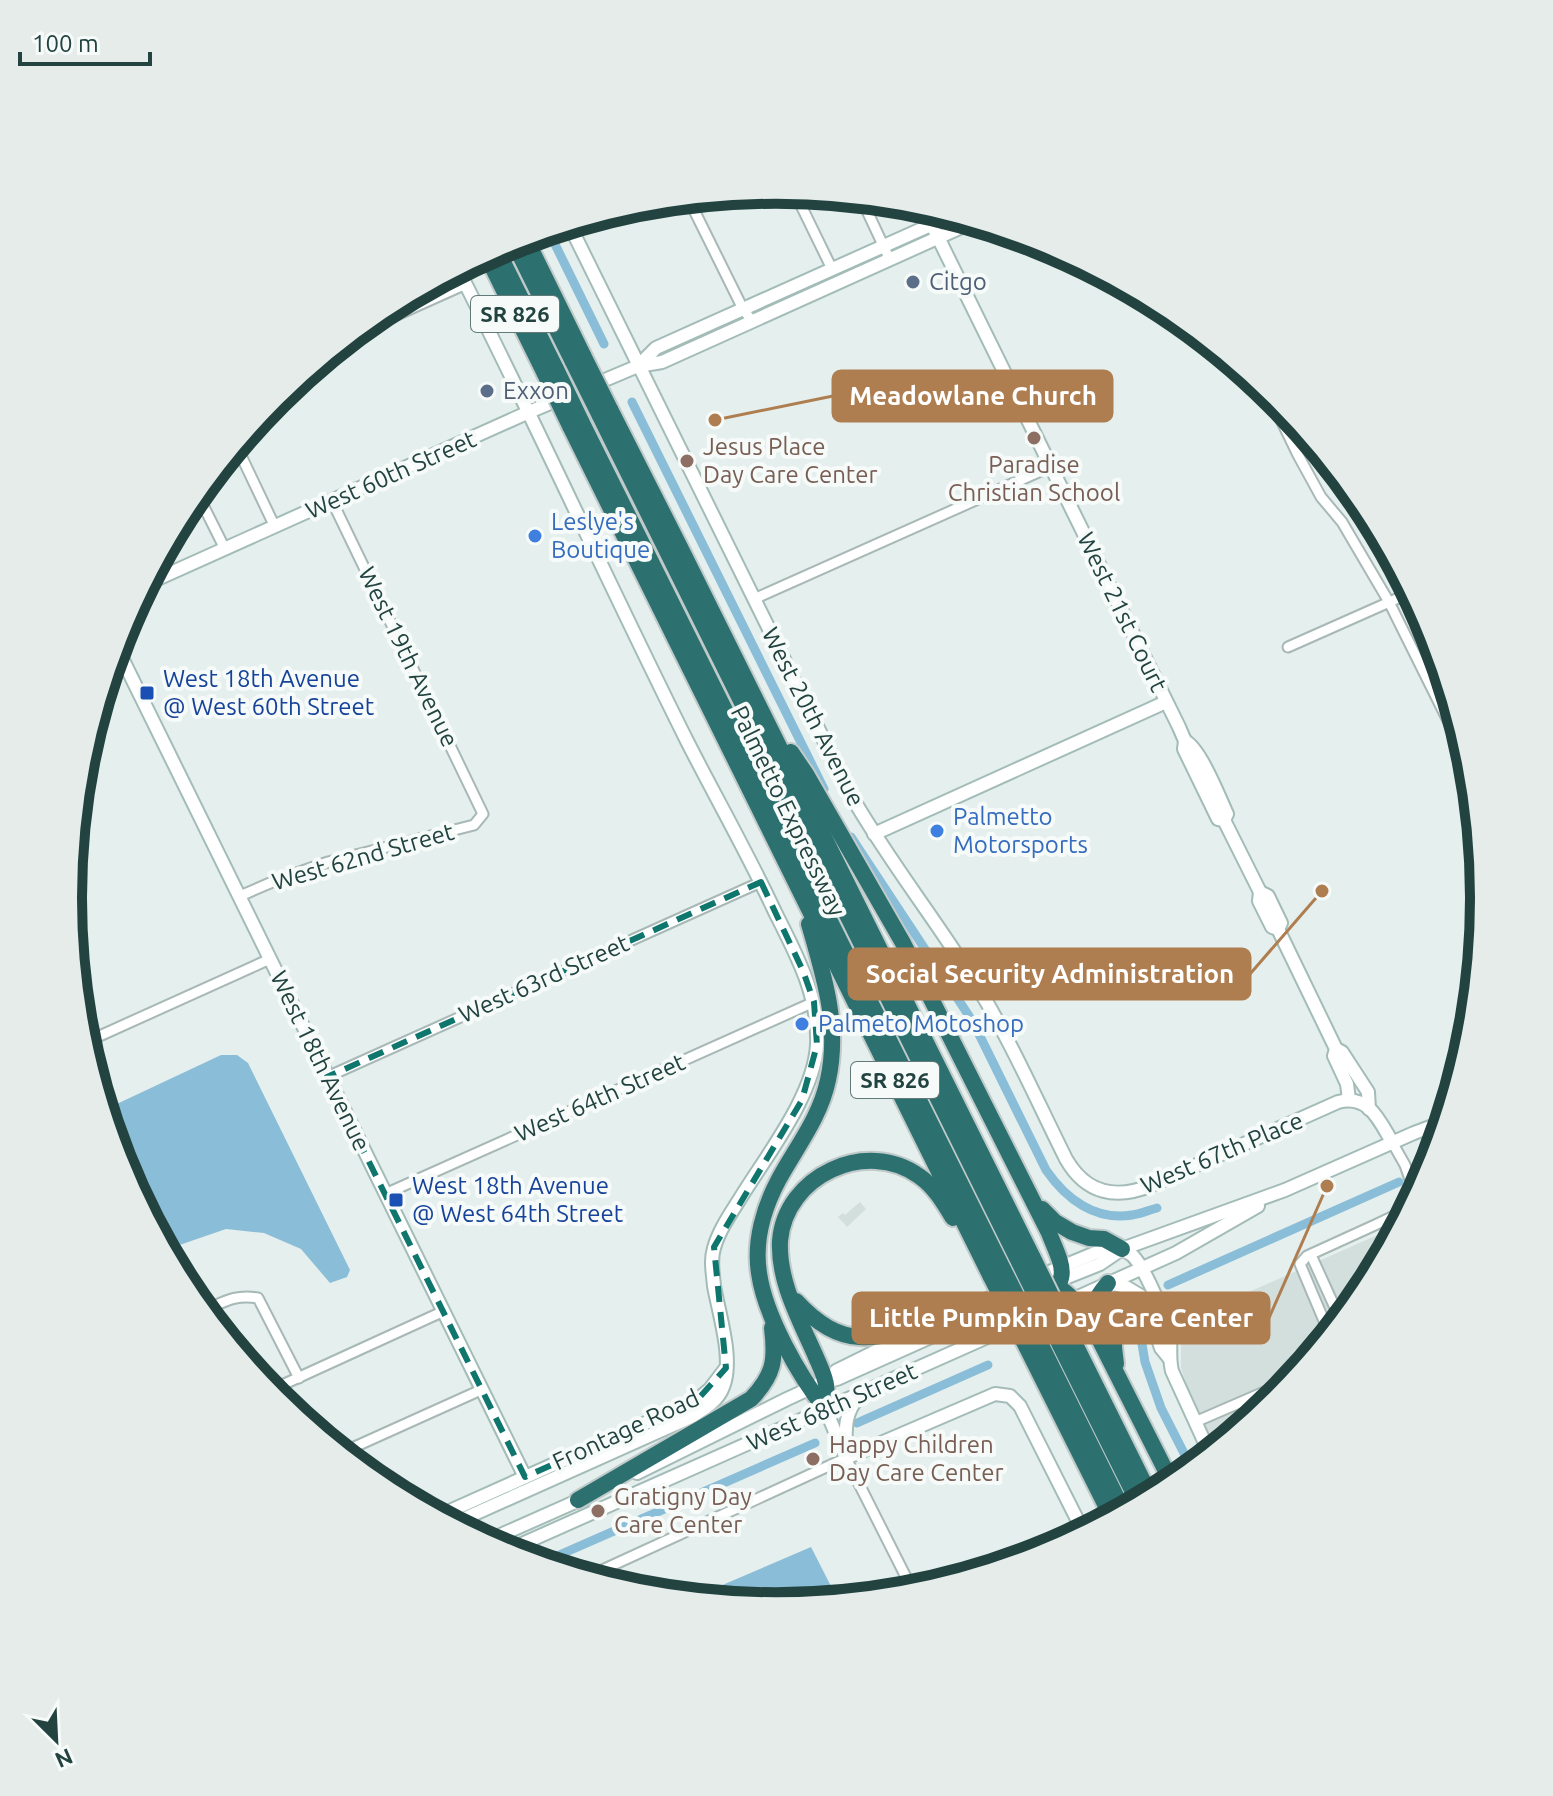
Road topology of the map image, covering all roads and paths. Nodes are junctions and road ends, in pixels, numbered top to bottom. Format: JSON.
{"nodes":[{"id":1,"x":801,"y":205,"type":"edge"},
{"id":2,"x":693,"y":208,"type":"edge"},
{"id":3,"x":866,"y":209,"type":"edge"},
{"id":4,"x":937,"y":223,"type":"edge"},
{"id":5,"x":932,"y":225,"type":"junction"},
{"id":6,"x":959,"y":228,"type":"edge"},
{"id":7,"x":574,"y":234,"type":"edge"},
{"id":8,"x":939,"y":237,"type":"junction"},
{"id":9,"x":885,"y":246,"type":"junction"},
{"id":10,"x":530,"y":249,"type":"edge"},
{"id":11,"x":520,"y":253,"type":"edge"},
{"id":12,"x":501,"y":260,"type":"edge"},
{"id":13,"x":890,"y":260,"type":"junction"},
{"id":14,"x":492,"y":265,"type":"edge"},
{"id":15,"x":832,"y":269,"type":"junction"},
{"id":16,"x":463,"y":278,"type":"edge"},
{"id":17,"x":466,"y":284,"type":"junction"},
{"id":18,"x":409,"y":309,"type":"edge"},
{"id":19,"x":743,"y":309,"type":"junction"},
{"id":20,"x":752,"y":321,"type":"junction"},
{"id":21,"x":579,"y":359,"type":"junction"},
{"id":22,"x":638,"y":366,"type":"junction"},
{"id":23,"x":550,"y":372,"type":"junction"},
{"id":24,"x":604,"y":411,"type":"junction"},
{"id":25,"x":529,"y":412,"type":"junction"},
{"id":26,"x":1282,"y":422,"type":"edge"},
{"id":27,"x":576,"y":423,"type":"junction"},
{"id":28,"x":241,"y":456,"type":"edge"},
{"id":29,"x":1052,"y":466,"type":"junction"},
{"id":30,"x":332,"y":501,"type":"junction"},
{"id":31,"x":203,"y":506,"type":"edge"},
{"id":32,"x":275,"y":527,"type":"junction"},
{"id":33,"x":225,"y":549,"type":"junction"},
{"id":34,"x":161,"y":577,"type":"edge"},
{"id":35,"x":1402,"y":597,"type":"edge"},
{"id":36,"x":754,"y":599,"type":"junction"},
{"id":37,"x":1389,"y":602,"type":"junction"},
{"id":38,"x":1288,"y":647,"type":"dead end"},
{"id":39,"x":124,"y":662,"type":"edge"},
{"id":40,"x":1166,"y":702,"type":"junction"},
{"id":41,"x":758,"y":704,"type":"junction"},
{"id":42,"x":1447,"y":719,"type":"edge"},
{"id":43,"x":483,"y":814,"type":"joint"},
{"id":44,"x":874,"y":834,"type":"junction"},
{"id":45,"x":761,"y":882,"type":"junction"},
{"id":46,"x":798,"y":884,"type":"junction"},
{"id":47,"x":240,"y":896,"type":"junction"},
{"id":48,"x":270,"y":959,"type":"junction"},
{"id":49,"x":814,"y":1002,"type":"junction"},
{"id":50,"x":96,"y":1038,"type":"edge"},
{"id":51,"x":1336,"y":1049,"type":"junction"},
{"id":52,"x":327,"y":1077,"type":"junction"},
{"id":53,"x":1349,"y":1100,"type":"junction"},
{"id":54,"x":1369,"y":1109,"type":"junction"},
{"id":55,"x":1432,"y":1126,"type":"edge"},
{"id":56,"x":1392,"y":1142,"type":"junction"},
{"id":57,"x":1410,"y":1180,"type":"edge"},
{"id":58,"x":1094,"y":1187,"type":"joint"},
{"id":59,"x":1285,"y":1190,"type":"junction"},
{"id":60,"x":385,"y":1194,"type":"junction"},
{"id":61,"x":1033,"y":1200,"type":"junction"},
{"id":62,"x":1393,"y":1216,"type":"edge"},
{"id":63,"x":1122,"y":1249,"type":"junction"},
{"id":64,"x":1311,"y":1255,"type":"junction"},
{"id":65,"x":1012,"y":1267,"type":"junction"},
{"id":66,"x":1142,"y":1269,"type":"junction"},
{"id":67,"x":1058,"y":1280,"type":"junction"},
{"id":68,"x":1108,"y":1283,"type":"junction"},
{"id":69,"x":789,"y":1295,"type":"junction"},
{"id":70,"x":1073,"y":1299,"type":"junction"},
{"id":71,"x":215,"y":1306,"type":"edge"},
{"id":72,"x":769,"y":1307,"type":"junction"},
{"id":73,"x":1336,"y":1309,"type":"edge"},
{"id":74,"x":444,"y":1311,"type":"junction"},
{"id":75,"x":1032,"y":1317,"type":"junction"},
{"id":76,"x":933,"y":1323,"type":"junction"},
{"id":77,"x":1325,"y":1324,"type":"edge"},
{"id":78,"x":1154,"y":1326,"type":"junction"},
{"id":79,"x":1095,"y":1331,"type":"junction"},
{"id":80,"x":1046,"y":1337,"type":"junction"},
{"id":81,"x":1169,"y":1358,"type":"junction"},
{"id":82,"x":726,"y":1368,"type":"junction"},
{"id":83,"x":1116,"y":1373,"type":"junction"},
{"id":84,"x":299,"y":1378,"type":"junction"},
{"id":85,"x":826,"y":1381,"type":"junction"},
{"id":86,"x":282,"y":1385,"type":"edge"},
{"id":87,"x":483,"y":1389,"type":"junction"},
{"id":88,"x":809,"y":1389,"type":"junction"},
{"id":89,"x":1265,"y":1392,"type":"edge"},
{"id":90,"x":862,"y":1394,"type":"junction"},
{"id":91,"x":826,"y":1410,"type":"junction"},
{"id":92,"x":1195,"y":1422,"type":"junction"},
{"id":93,"x":1205,"y":1444,"type":"edge"},
{"id":94,"x":353,"y":1448,"type":"edge"},
{"id":95,"x":846,"y":1458,"type":"junction"},
{"id":96,"x":1166,"y":1472,"type":"edge"},
{"id":97,"x":525,"y":1477,"type":"junction"},
{"id":98,"x":1144,"y":1486,"type":"edge"},
{"id":99,"x":1133,"y":1493,"type":"edge"},
{"id":100,"x":513,"y":1496,"type":"junction"},
{"id":101,"x":578,"y":1500,"type":"junction"},
{"id":102,"x":1119,"y":1502,"type":"edge"},
{"id":103,"x":1108,"y":1508,"type":"edge"},
{"id":104,"x":451,"y":1511,"type":"edge"},
{"id":105,"x":464,"y":1518,"type":"edge"},
{"id":106,"x":1079,"y":1523,"type":"edge"},
{"id":107,"x":500,"y":1535,"type":"edge"},
{"id":108,"x":522,"y":1544,"type":"edge"},
{"id":109,"x":602,"y":1570,"type":"edge"},
{"id":110,"x":907,"y":1580,"type":"edge"}],
"edges":[{"from":1,"to":15,"type":"street"},
{"from":2,"to":19,"type":"street"},
{"from":3,"to":9,"type":"street"},
{"from":4,"to":5,"type":"street","name":"West 60th Street"},
{"from":5,"to":8,"type":"street","name":"West 21st Court"},
{"from":5,"to":9,"type":"street","name":"West 60th Street"},
{"from":6,"to":8,"type":"street","name":"West 60th Street"},
{"from":7,"to":22,"type":"street","name":"West 20th Avenue"},
{"from":8,"to":13,"type":"street","name":"West 60th Street"},
{"from":8,"to":29,"type":"street","name":"West 21st Court"},
{"from":9,"to":13,"type":"street"},
{"from":9,"to":15,"type":"street","name":"West 60th Street"},
{"from":10,"to":21,"type":"highway","name":"Palmetto Expressway","number":"SR 826"},
{"from":11,"to":21,"type":"highway"},
{"from":12,"to":23,"type":"highway"},
{"from":13,"to":20,"type":"street","name":"West 60th Street"},
{"from":14,"to":23,"type":"highway","name":"Palmetto Expressway","number":"SR 826"},
{"from":15,"to":19,"type":"street","name":"West 60th Street"},
{"from":16,"to":17,"type":"street"},
{"from":17,"to":18,"type":"street"},
{"from":17,"to":25,"type":"street"},
{"from":19,"to":20,"type":"street"},
{"from":19,"to":22,"type":"street","name":"West 60th Street"},
{"from":20,"to":22,"type":"street","name":"West 60th Street"},
{"from":21,"to":24,"type":"highway","name":"Palmetto Expressway","number":"SR 826","bridge":true},
{"from":22,"to":25,"type":"street","name":"West 60th Street"},
{"from":22,"to":36,"type":"street","name":"West 20th Avenue"},
{"from":23,"to":27,"type":"highway","name":"Palmetto Expressway","number":"SR 826","bridge":true},
{"from":24,"to":41,"type":"highway","name":"Palmetto Expressway","number":"SR 826"},
{"from":24,"to":65,"type":"highway"},
{"from":25,"to":30,"type":"street","name":"West 60th Street"},
{"from":25,"to":45,"type":"street"},
{"from":26,"to":37,"type":"street"},
{"from":27,"to":46,"type":"highway","name":"Palmetto Expressway","number":"SR 826"},
{"from":27,"to":65,"type":"highway"},
{"from":28,"to":32,"type":"street"},
{"from":29,"to":36,"type":"street"},
{"from":29,"to":40,"type":"street","name":"West 21st Court"},
{"from":30,"to":32,"type":"street","name":"West 60th Street"},
{"from":30,"to":43,"type":"street","name":"West 19th Avenue"},
{"from":31,"to":33,"type":"street"},
{"from":32,"to":33,"type":"street","name":"West 60th Street"},
{"from":33,"to":34,"type":"street","name":"West 60th Street"},
{"from":35,"to":37,"type":"street"},
{"from":36,"to":44,"type":"street","name":"West 20th Avenue"},
{"from":37,"to":38,"type":"street"},
{"from":37,"to":42,"type":"street"},
{"from":39,"to":47,"type":"street","name":"West 18th Avenue"},
{"from":40,"to":44,"type":"street"},
{"from":40,"to":51,"type":"street","name":"West 21st Court"},
{"from":41,"to":61,"type":"highway"},
{"from":41,"to":65,"type":"highway","name":"Palmetto Expressway","number":"SR 826"},
{"from":43,"to":47,"type":"street","name":"West 62nd Street"},
{"from":44,"to":58,"type":"street","name":"West 20th Avenue"},
{"from":45,"to":49,"type":"street"},
{"from":45,"to":52,"type":"street","name":"West 63rd Street"},
{"from":46,"to":65,"type":"highway","name":"Palmetto Expressway","number":"SR 826"},
{"from":46,"to":72,"type":"highway"},
{"from":47,"to":48,"type":"street","name":"West 18th Avenue"},
{"from":48,"to":50,"type":"street"},
{"from":48,"to":52,"type":"street","name":"West 18th Avenue"},
{"from":49,"to":60,"type":"street","name":"West 64th Street"},
{"from":49,"to":82,"type":"street"},
{"from":51,"to":53,"type":"street","name":"West 21st Court"},
{"from":51,"to":54,"type":"street","name":"West 21st Court"},
{"from":52,"to":60,"type":"street","name":"West 18th Avenue"},
{"from":53,"to":54,"type":"street"},
{"from":53,"to":58,"type":"street","name":"West 67th Place"},
{"from":54,"to":56,"type":"street","name":"West 21st Court"},
{"from":55,"to":56,"type":"street","name":"West 68th Street"},
{"from":56,"to":57,"type":"street"},
{"from":56,"to":59,"type":"street","name":"West 68th Street"},
{"from":59,"to":63,"type":"street","name":"West 68th Street"},
{"from":59,"to":66,"type":"street","name":"West 68th Street"},
{"from":60,"to":74,"type":"street","name":"West 18th Avenue"},
{"from":61,"to":63,"type":"highway"},
{"from":61,"to":67,"type":"highway"},
{"from":62,"to":64,"type":"street"},
{"from":63,"to":66,"type":"street"},
{"from":63,"to":67,"type":"street","name":"West 68th Street"},
{"from":64,"to":73,"type":"street"},
{"from":64,"to":77,"type":"street"},
{"from":65,"to":69,"type":"highway"},
{"from":65,"to":80,"type":"highway","name":"Palmetto Expressway","number":"SR 826","bridge":true},
{"from":65,"to":80,"type":"highway","name":"Palmetto Expressway","number":"SR 826","bridge":true},
{"from":66,"to":68,"type":"street","name":"West 68th Street"},
{"from":66,"to":81,"type":"street"},
{"from":67,"to":70,"type":"highway"},
{"from":67,"to":75,"type":"highway"},
{"from":67,"to":76,"type":"street","name":"West 68th Street"},
{"from":67,"to":85,"type":"street","name":"West 68th Street"},
{"from":68,"to":70,"type":"street","name":"West 68th Street"},
{"from":68,"to":78,"type":"street"},
{"from":68,"to":79,"type":"highway"},
{"from":69,"to":76,"type":"highway"},
{"from":69,"to":85,"type":"highway"},
{"from":70,"to":75,"type":"street","name":"West 68th Street"},
{"from":70,"to":79,"type":"highway"},
{"from":71,"to":84,"type":"street"},
{"from":72,"to":88,"type":"highway"},
{"from":72,"to":101,"type":"highway"},
{"from":74,"to":84,"type":"street"},
{"from":74,"to":87,"type":"street","name":"West 18th Avenue"},
{"from":75,"to":90,"type":"street","name":"West 68th Street"},
{"from":76,"to":85,"type":"street","name":"West 68th Street"},
{"from":78,"to":81,"type":"street"},
{"from":78,"to":83,"type":"highway"},
{"from":79,"to":83,"type":"highway"},
{"from":80,"to":98,"type":"highway","name":"Palmetto Expressway","number":"SR 826"},
{"from":80,"to":99,"type":"highway"},
{"from":80,"to":102,"type":"highway"},
{"from":80,"to":103,"type":"highway","name":"Palmetto Expressway","number":"SR 826"},
{"from":81,"to":92,"type":"street"},
{"from":82,"to":97,"type":"street","name":"Frontage Road"},
{"from":82,"to":100,"type":"street","name":"Frontage Road"},
{"from":83,"to":96,"type":"highway"},
{"from":84,"to":86,"type":"street"},
{"from":85,"to":88,"type":"street","name":"West 68th Street"},
{"from":85,"to":91,"type":"highway"},
{"from":87,"to":94,"type":"street"},
{"from":87,"to":97,"type":"street","name":"West 18th Avenue"},
{"from":88,"to":91,"type":"highway"},
{"from":88,"to":101,"type":"street","name":"West 68th Street"},
{"from":89,"to":92,"type":"street"},
{"from":90,"to":91,"type":"street","name":"West 68th Street"},
{"from":90,"to":95,"type":"street"},
{"from":91,"to":95,"type":"street"},
{"from":91,"to":108,"type":"street","name":"West 68th Street"},
{"from":92,"to":93,"type":"street"},
{"from":95,"to":106,"type":"street"},
{"from":95,"to":109,"type":"street"},
{"from":95,"to":110,"type":"street"},
{"from":97,"to":100,"type":"street"},
{"from":97,"to":104,"type":"street","name":"Frontage Road"},
{"from":100,"to":105,"type":"street","name":"Frontage Road"},
{"from":101,"to":107,"type":"street","name":"West 68th Street"}]}
